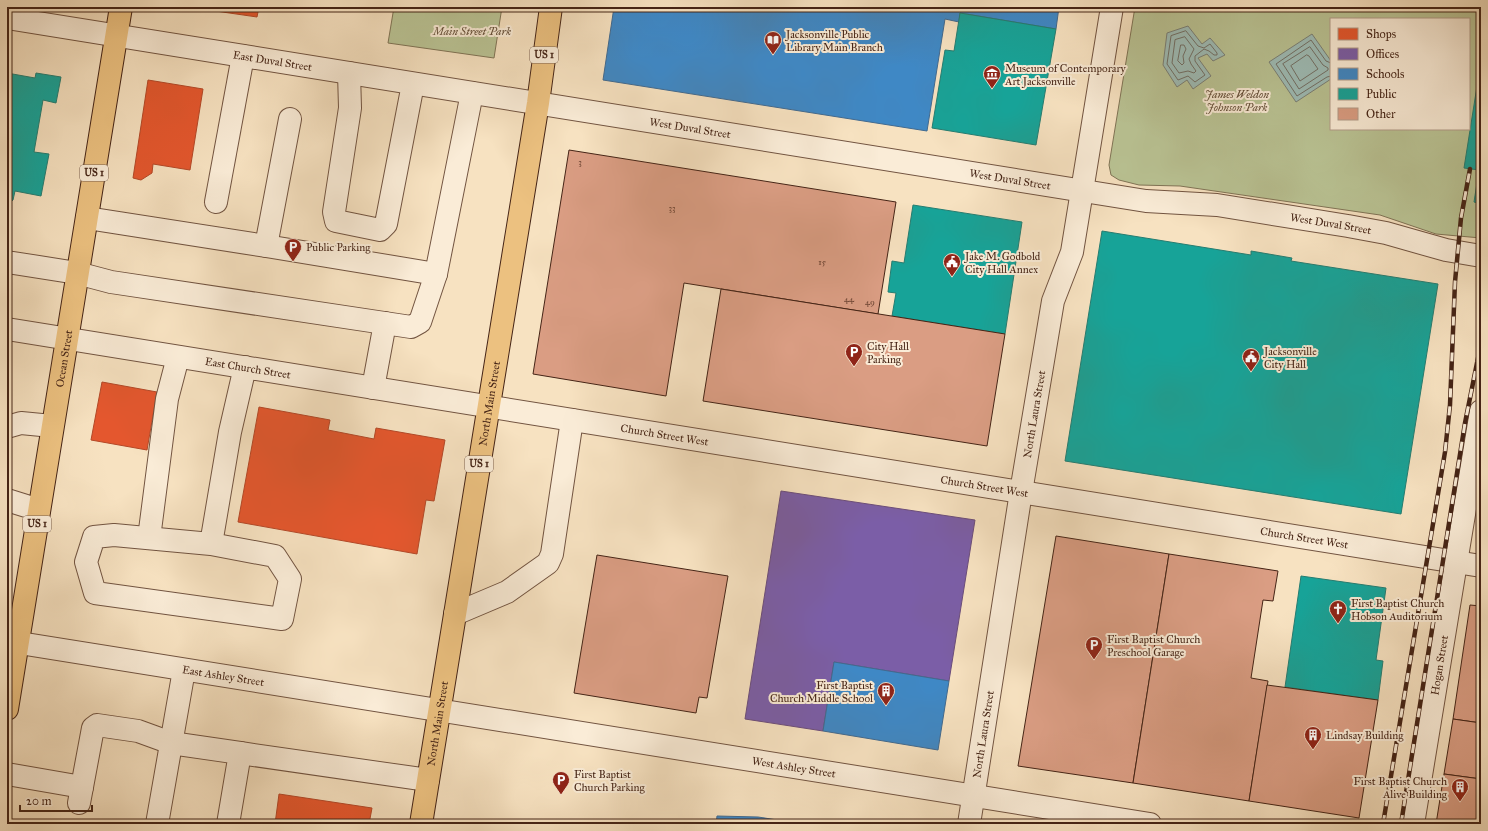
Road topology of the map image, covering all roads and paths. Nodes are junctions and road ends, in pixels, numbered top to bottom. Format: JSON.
{"nodes":[{"id":1,"x":121,"y":7,"type":"edge"},
{"id":2,"x":552,"y":7,"type":"edge"},
{"id":3,"x":1112,"y":7,"type":"edge"},
{"id":4,"x":7,"y":18,"type":"edge"},
{"id":5,"x":116,"y":36,"type":"junction"},
{"id":6,"x":243,"y":56,"type":"junction"},
{"id":7,"x":349,"y":73,"type":"junction"},
{"id":8,"x":413,"y":84,"type":"junction"},
{"id":9,"x":472,"y":93,"type":"junction"},
{"id":10,"x":538,"y":103,"type":"junction"},
{"id":11,"x":290,"y":119,"type":"dead end"},
{"id":12,"x":1082,"y":191,"type":"junction"},
{"id":13,"x":216,"y":202,"type":"dead end"},
{"id":14,"x":87,"y":218,"type":"junction"},
{"id":15,"x":266,"y":246,"type":"junction"},
{"id":16,"x":1481,"y":256,"type":"edge"},
{"id":17,"x":7,"y":262,"type":"edge"},
{"id":18,"x":77,"y":273,"type":"junction"},
{"id":19,"x":436,"y":274,"type":"junction"},
{"id":20,"x":385,"y":323,"type":"junction"},
{"id":21,"x":7,"y":330,"type":"edge"},
{"id":22,"x":66,"y":339,"type":"junction"},
{"id":23,"x":178,"y":357,"type":"junction"},
{"id":24,"x":245,"y":368,"type":"junction"},
{"id":25,"x":373,"y":388,"type":"junction"},
{"id":26,"x":488,"y":406,"type":"junction"},
{"id":27,"x":1481,"y":411,"type":"edge"},
{"id":28,"x":572,"y":420,"type":"junction"},
{"id":29,"x":52,"y":426,"type":"junction"},
{"id":30,"x":7,"y":427,"type":"edge"},
{"id":31,"x":1021,"y":492,"type":"junction"},
{"id":32,"x":7,"y":500,"type":"edge"},
{"id":33,"x":39,"y":510,"type":"junction"},
{"id":34,"x":149,"y":538,"type":"junction"},
{"id":35,"x":211,"y":544,"type":"junction"},
{"id":36,"x":1456,"y":562,"type":"junction"},
{"id":37,"x":1481,"y":566,"type":"edge"},
{"id":38,"x":455,"y":614,"type":"junction"},
{"id":39,"x":12,"y":642,"type":"edge"},
{"id":40,"x":184,"y":670,"type":"junction"},
{"id":41,"x":7,"y":709,"type":"edge"},
{"id":42,"x":439,"y":710,"type":"junction"},
{"id":43,"x":171,"y":743,"type":"junction"},
{"id":44,"x":240,"y":754,"type":"junction"},
{"id":45,"x":7,"y":774,"type":"edge"},
{"id":46,"x":428,"y":780,"type":"junction"},
{"id":47,"x":973,"y":796,"type":"junction"},
{"id":48,"x":157,"y":824,"type":"edge"},
{"id":49,"x":228,"y":824,"type":"edge"},
{"id":50,"x":421,"y":824,"type":"edge"},
{"id":51,"x":969,"y":824,"type":"edge"},
{"id":52,"x":1150,"y":824,"type":"edge"},
{"id":53,"x":1413,"y":824,"type":"edge"}],
"edges":[{"from":1,"to":5,"type":"main road","name":"Ocean Street","number":"US 1"},
{"from":2,"to":10,"type":"main road","name":"North Main Street","number":"US 1"},
{"from":3,"to":12,"type":"street","name":"North Laura Street"},
{"from":4,"to":5,"type":"street","name":"East Duval Street"},
{"from":5,"to":6,"type":"street","name":"East Duval Street"},
{"from":5,"to":14,"type":"main road","name":"Ocean Street","number":"US 1"},
{"from":6,"to":7,"type":"street","name":"East Duval Street"},
{"from":6,"to":13,"type":"street"},
{"from":7,"to":8,"type":"street","name":"East Duval Street"},
{"from":7,"to":8,"type":"street"},
{"from":8,"to":9,"type":"street","name":"East Duval Street"},
{"from":9,"to":10,"type":"street","name":"East Duval Street"},
{"from":9,"to":19,"type":"street"},
{"from":10,"to":12,"type":"street","name":"West Duval Street"},
{"from":10,"to":26,"type":"main road","name":"North Main Street","number":"US 1"},
{"from":11,"to":15,"type":"street"},
{"from":12,"to":16,"type":"street","name":"West Duval Street"},
{"from":12,"to":31,"type":"street","name":"North Laura Street"},
{"from":14,"to":15,"type":"street"},
{"from":14,"to":18,"type":"main road","name":"Ocean Street","number":"US 1"},
{"from":15,"to":19,"type":"street"},
{"from":17,"to":18,"type":"street"},
{"from":18,"to":20,"type":"street"},
{"from":18,"to":22,"type":"main road","name":"Ocean Street","number":"US 1"},
{"from":19,"to":20,"type":"street"},
{"from":20,"to":25,"type":"street"},
{"from":21,"to":22,"type":"street","name":"East Church Street"},
{"from":22,"to":23,"type":"street","name":"East Church Street"},
{"from":22,"to":29,"type":"main road","name":"Ocean Street","number":"US 1"},
{"from":23,"to":24,"type":"street","name":"East Church Street"},
{"from":23,"to":34,"type":"street"},
{"from":24,"to":25,"type":"street","name":"East Church Street"},
{"from":24,"to":35,"type":"street"},
{"from":25,"to":26,"type":"street","name":"East Church Street"},
{"from":26,"to":28,"type":"street","name":"Church Street West"},
{"from":26,"to":38,"type":"main road","name":"North Main Street","number":"US 1"},
{"from":27,"to":36,"type":"street","name":"Hogan Street"},
{"from":28,"to":31,"type":"street","name":"Church Street West"},
{"from":28,"to":38,"type":"street"},
{"from":29,"to":30,"type":"street"},
{"from":29,"to":33,"type":"main road","name":"Ocean Street","number":"US 1"},
{"from":31,"to":36,"type":"street","name":"Church Street West"},
{"from":31,"to":47,"type":"street","name":"North Laura Street"},
{"from":32,"to":33,"type":"street"},
{"from":33,"to":39,"type":"main road","name":"Ocean Street","number":"US 1"},
{"from":34,"to":35,"type":"street"},
{"from":34,"to":35,"type":"street"},
{"from":36,"to":37,"type":"street","name":"Church Street West"},
{"from":36,"to":53,"type":"street","name":"Hogan Street"},
{"from":38,"to":42,"type":"main road","name":"North Main Street","number":"US 1"},
{"from":39,"to":40,"type":"street","name":"East Ashley Street"},
{"from":39,"to":41,"type":"main road","name":"Ocean Street","number":"US 1"},
{"from":40,"to":42,"type":"street","name":"East Ashley Street"},
{"from":40,"to":43,"type":"street"},
{"from":42,"to":46,"type":"main road","name":"North Main Street","number":"US 1"},
{"from":42,"to":47,"type":"street","name":"West Ashley Street"},
{"from":43,"to":44,"type":"street"},
{"from":43,"to":45,"type":"street"},
{"from":43,"to":48,"type":"street"},
{"from":44,"to":46,"type":"street"},
{"from":44,"to":49,"type":"street"},
{"from":46,"to":50,"type":"main road","name":"North Main Street","number":"US 1"},
{"from":47,"to":51,"type":"street","name":"North Laura Street"},
{"from":47,"to":52,"type":"street","name":"West Ashley Street"}]}
